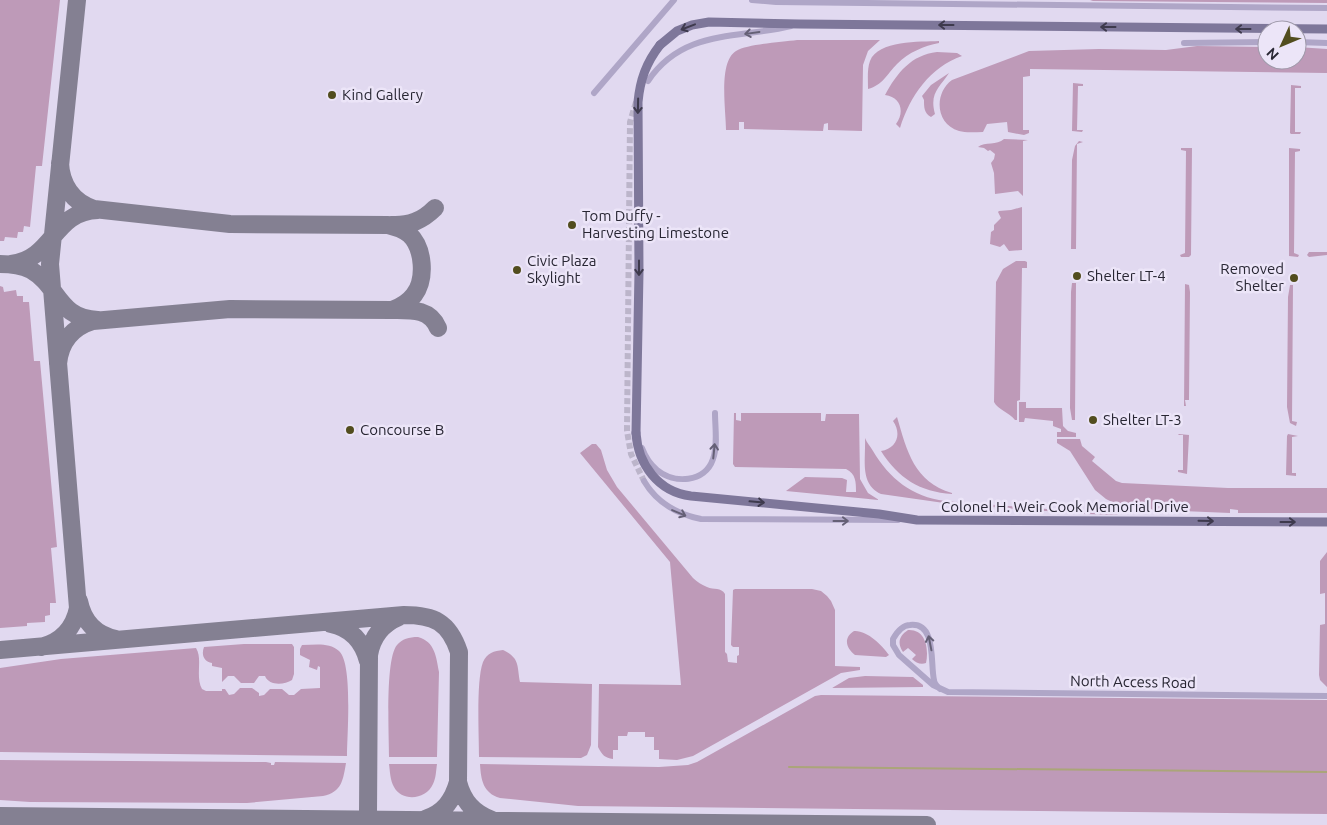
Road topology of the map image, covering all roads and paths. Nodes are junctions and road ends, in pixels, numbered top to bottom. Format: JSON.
{"nodes":[{"id":1,"x":674,"y":0,"type":"edge"},
{"id":2,"x":752,"y":0,"type":"edge"},
{"id":3,"x":1327,"y":8,"type":"edge"},
{"id":4,"x":799,"y":24,"type":"junction"},
{"id":5,"x":1327,"y":29,"type":"edge"},
{"id":6,"x":1257,"y":42,"type":"edge"},
{"id":7,"x":1307,"y":42,"type":"edge"},
{"id":8,"x":1184,"y":43,"type":"dead end"},
{"id":9,"x":1327,"y":43,"type":"edge"},
{"id":10,"x":648,"y":81,"type":"dead end"},
{"id":11,"x":594,"y":93,"type":"dead end"},
{"id":12,"x":714,"y":413,"type":"dead end"},
{"id":13,"x":636,"y":432,"type":"junction"},
{"id":14,"x":644,"y":481,"type":"tunnel mouth"},
{"id":15,"x":917,"y":520,"type":"junction"},
{"id":16,"x":1327,"y":522,"type":"edge"},
{"id":17,"x":940,"y":689,"type":"junction"},
{"id":18,"x":1327,"y":696,"type":"edge"}],
"edges":[{"from":1,"to":11,"type":"street"},
{"from":2,"to":3,"type":"street"},
{"from":5,"to":4,"type":"street","one_way":true},
{"from":4,"to":10,"type":"street","one_way":true},
{"from":4,"to":13,"type":"street","name":"Colonel H. Weir Cook Memorial Drive","one_way":true,"bridge":true},
{"from":6,"to":8,"type":"street"},
{"from":7,"to":9,"type":"street"},
{"from":13,"to":12,"type":"street","one_way":true},
{"from":13,"to":15,"type":"street","name":"Colonel H. Weir Cook Memorial Drive","one_way":true},
{"from":14,"to":15,"type":"street","one_way":true},
{"from":15,"to":16,"type":"street","name":"Colonel H. Weir Cook Memorial Drive","one_way":true},
{"from":17,"to":17,"type":"street","name":"North Access Road","one_way":true},
{"from":17,"to":18,"type":"street","name":"North Access Road"}]}
